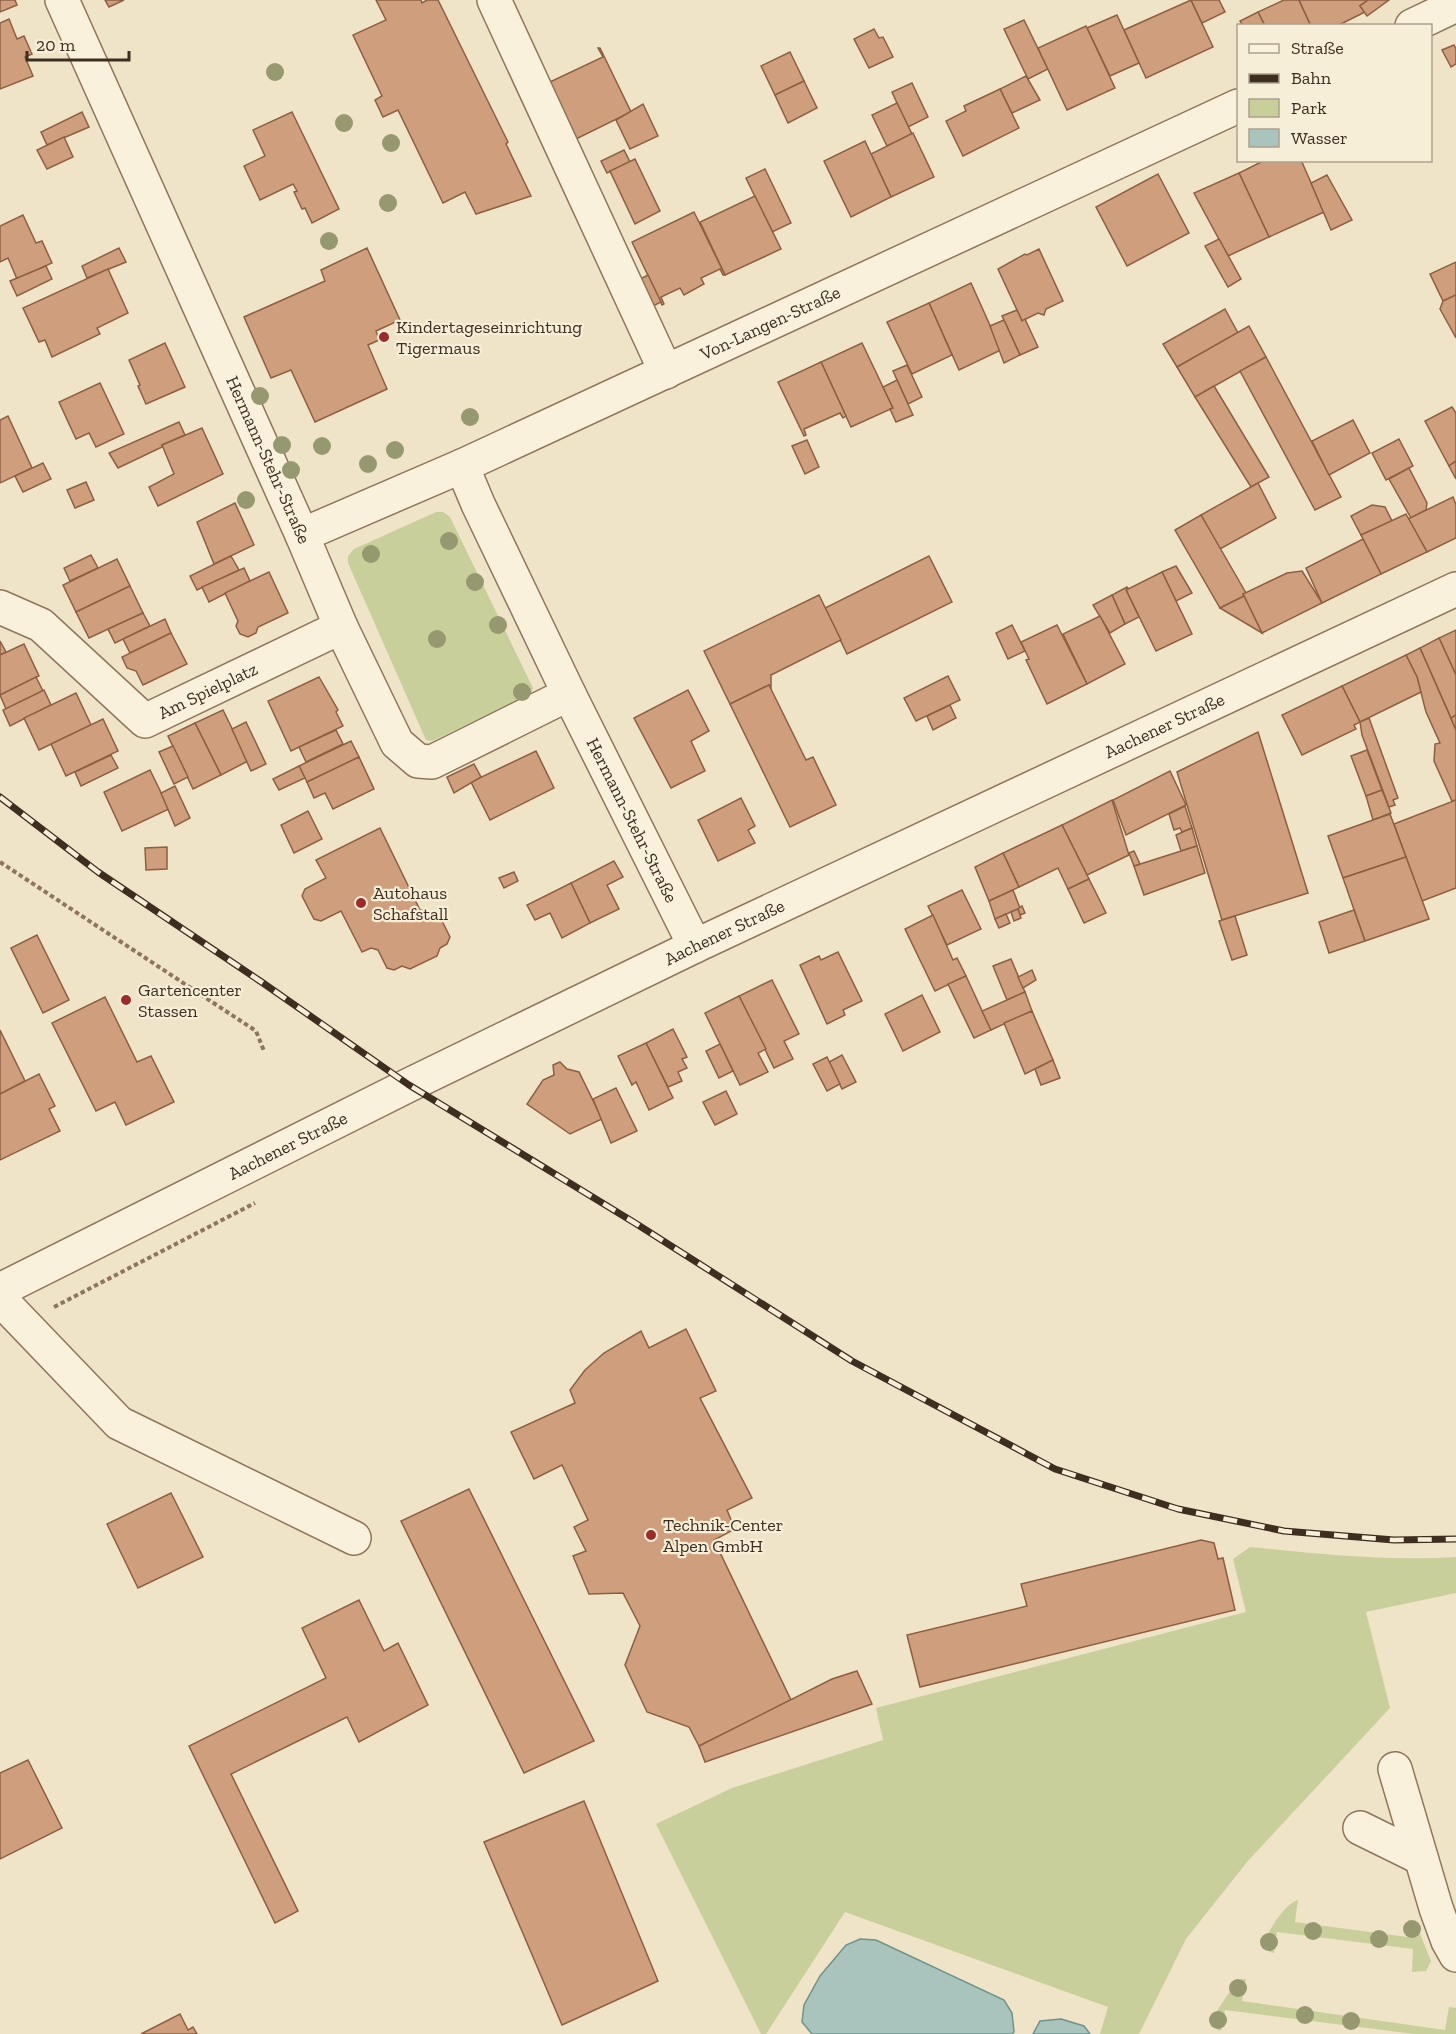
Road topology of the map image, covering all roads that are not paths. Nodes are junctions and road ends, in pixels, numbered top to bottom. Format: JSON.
{"nodes":[{"id":1,"x":62,"y":0,"type":"edge"},
{"id":2,"x":494,"y":0,"type":"edge"},
{"id":3,"x":1456,"y":5,"type":"edge"},
{"id":4,"x":1416,"y":24,"type":"edge"},
{"id":5,"x":1237,"y":107,"type":"edge"},
{"id":6,"x":666,"y":372,"type":"junction"},
{"id":7,"x":462,"y":466,"type":"junction"},
{"id":8,"x":302,"y":536,"type":"junction"},
{"id":9,"x":1456,"y":589,"type":"edge"},
{"id":10,"x":0,"y":607,"type":"edge"},
{"id":11,"x":342,"y":627,"type":"junction"},
{"id":12,"x":569,"y":694,"type":"junction"},
{"id":13,"x":695,"y":946,"type":"junction"},
{"id":14,"x":0,"y":1290,"type":"edge"},
{"id":15,"x":0,"y":1299,"type":"edge"},
{"id":16,"x":354,"y":1538,"type":"dead end"},
{"id":17,"x":1395,"y":1769,"type":"dead end"},
{"id":18,"x":1360,"y":1828,"type":"dead end"},
{"id":19,"x":1421,"y":1858,"type":"junction"},
{"id":20,"x":1456,"y":1955,"type":"edge"}],
"edges":[{"from":1,"to":8,"type":"street","name":"Hermann-Stehr-Straße"},
{"from":2,"to":6,"type":"street"},
{"from":3,"to":4,"type":"street"},
{"from":5,"to":6,"type":"street","name":"Von-Langen-Straße"},
{"from":6,"to":7,"type":"street","name":"Von-Langen-Straße"},
{"from":7,"to":8,"type":"street","name":"Von-Langen-Straße"},
{"from":7,"to":12,"type":"street","name":"Hermann-Stehr-Straße"},
{"from":8,"to":11,"type":"street","name":"Hermann-Stehr-Straße"},
{"from":9,"to":13,"type":"street","name":"Aachener Straße"},
{"from":10,"to":11,"type":"street","name":"Am Spielplatz"},
{"from":11,"to":12,"type":"street","name":"Hermann-Stehr-Straße"},
{"from":12,"to":13,"type":"street","name":"Hermann-Stehr-Straße"},
{"from":13,"to":14,"type":"street","name":"Aachener Straße"},
{"from":15,"to":16,"type":"street"},
{"from":17,"to":19,"type":"street"},
{"from":18,"to":19,"type":"street"},
{"from":19,"to":20,"type":"street"}]}
